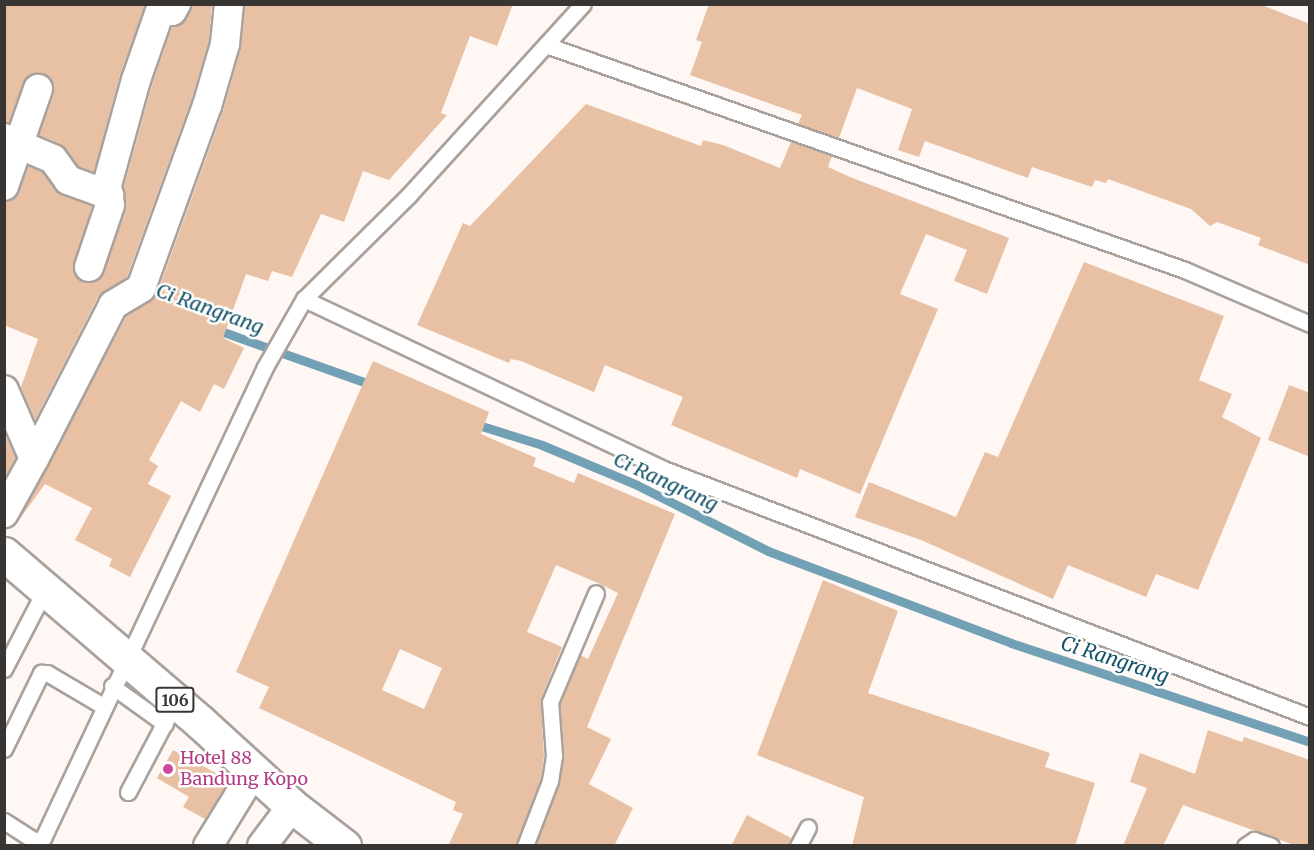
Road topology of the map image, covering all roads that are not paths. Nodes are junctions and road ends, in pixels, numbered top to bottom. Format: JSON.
{"nodes":[{"id":1,"x":176,"y":4,"type":"edge"},
{"id":2,"x":229,"y":4,"type":"edge"},
{"id":3,"x":583,"y":4,"type":"edge"},
{"id":4,"x":546,"y":45,"type":"junction"},
{"id":5,"x":38,"y":89,"type":"dead end"},
{"id":6,"x":12,"y":141,"type":"edge"},
{"id":7,"x":4,"y":186,"type":"edge"},
{"id":8,"x":110,"y":195,"type":"junction"},
{"id":9,"x":88,"y":267,"type":"dead end"},
{"id":10,"x":304,"y":299,"type":"junction"},
{"id":11,"x":1310,"y":324,"type":"edge"},
{"id":12,"x":4,"y":390,"type":"edge"},
{"id":13,"x":34,"y":459,"type":"junction"},
{"id":14,"x":4,"y":513,"type":"edge"},
{"id":15,"x":4,"y":554,"type":"edge"},
{"id":16,"x":46,"y":588,"type":"junction"},
{"id":17,"x":596,"y":593,"type":"dead end"},
{"id":18,"x":4,"y":669,"type":"edge"},
{"id":19,"x":119,"y":673,"type":"junction"},
{"id":20,"x":103,"y":706,"type":"junction"},
{"id":21,"x":170,"y":712,"type":"junction"},
{"id":22,"x":1310,"y":717,"type":"edge"},
{"id":23,"x":4,"y":749,"type":"edge"},
{"id":24,"x":254,"y":771,"type":"junction"},
{"id":25,"x":128,"y":792,"type":"dead end"},
{"id":26,"x":292,"y":806,"type":"junction"},
{"id":27,"x":4,"y":821,"type":"edge"},
{"id":28,"x":808,"y":827,"type":"dead end"},
{"id":29,"x":208,"y":846,"type":"edge"},
{"id":30,"x":262,"y":846,"type":"edge"},
{"id":31,"x":344,"y":846,"type":"edge"},
{"id":32,"x":525,"y":846,"type":"edge"},
{"id":33,"x":798,"y":846,"type":"edge"},
{"id":34,"x":1245,"y":846,"type":"edge"},
{"id":35,"x":1271,"y":846,"type":"edge"}],
"edges":[{"from":1,"to":8,"type":"street"},
{"from":2,"to":13,"type":"street"},
{"from":3,"to":4,"type":"lane"},
{"from":4,"to":10,"type":"lane"},
{"from":4,"to":11,"type":"lane"},
{"from":5,"to":6,"type":"street"},
{"from":6,"to":7,"type":"street"},
{"from":6,"to":8,"type":"street"},
{"from":8,"to":9,"type":"street"},
{"from":10,"to":19,"type":"lane"},
{"from":10,"to":22,"type":"lane"},
{"from":12,"to":13,"type":"street"},
{"from":13,"to":14,"type":"street"},
{"from":15,"to":16,"type":"main road","number":"106"},
{"from":16,"to":18,"type":"lane"},
{"from":16,"to":19,"type":"main road","number":"106"},
{"from":17,"to":32,"type":"lane"},
{"from":19,"to":20,"type":"lane"},
{"from":19,"to":21,"type":"main road","number":"106"},
{"from":20,"to":23,"type":"lane"},
{"from":20,"to":27,"type":"lane"},
{"from":21,"to":24,"type":"main road","number":"106"},
{"from":21,"to":25,"type":"lane"},
{"from":24,"to":26,"type":"main road","number":"106"},
{"from":24,"to":29,"type":"street"},
{"from":26,"to":30,"type":"street"},
{"from":26,"to":31,"type":"main road","number":"106"},
{"from":28,"to":33,"type":"lane"},
{"from":34,"to":35,"type":"lane"}]}
